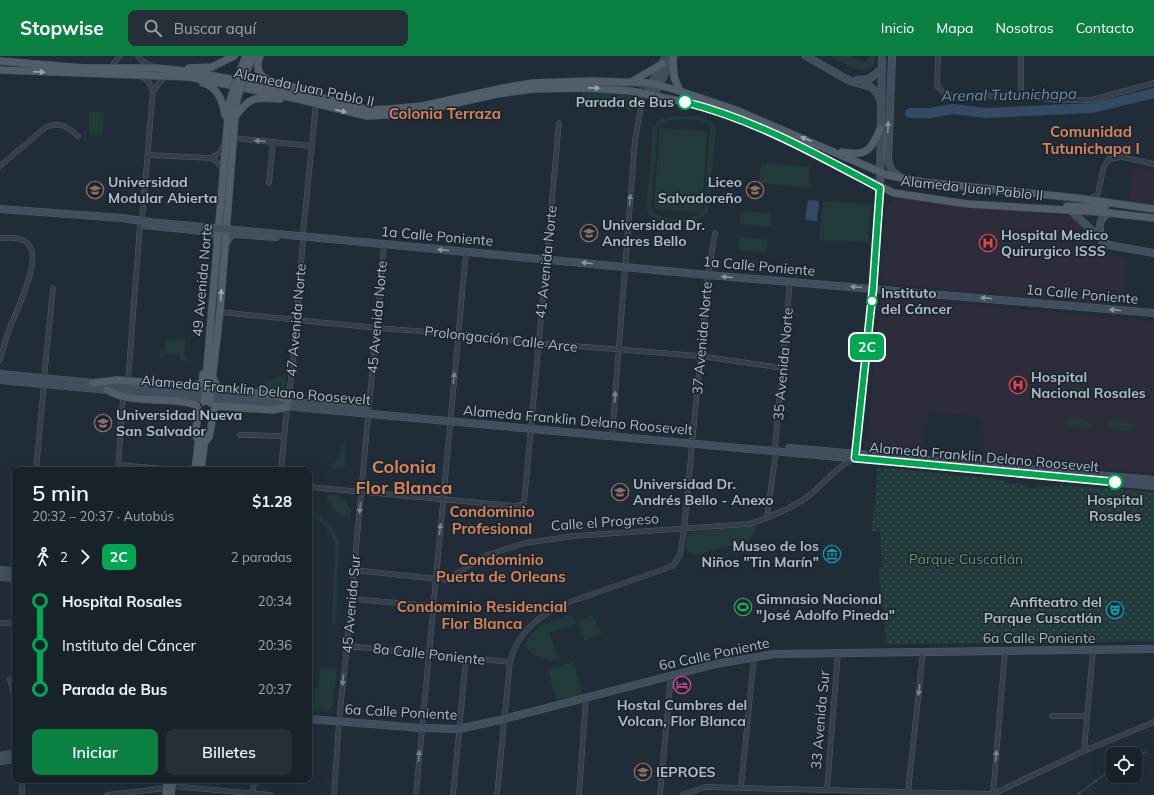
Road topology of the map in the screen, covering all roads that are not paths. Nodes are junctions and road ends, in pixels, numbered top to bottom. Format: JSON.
{"nodes":[{"id":1,"x":120,"y":56,"type":"edge"},
{"id":2,"x":138,"y":56,"type":"edge"},
{"id":3,"x":234,"y":56,"type":"edge"},
{"id":4,"x":246,"y":56,"type":"edge"},
{"id":5,"x":253,"y":56,"type":"edge"},
{"id":6,"x":260,"y":56,"type":"edge"},
{"id":7,"x":806,"y":56,"type":"edge"},
{"id":8,"x":882,"y":56,"type":"edge"},
{"id":9,"x":938,"y":56,"type":"edge"},
{"id":10,"x":1021,"y":56,"type":"edge"},
{"id":11,"x":673,"y":57,"type":"edge"},
{"id":12,"x":892,"y":60,"type":"edge"},
{"id":13,"x":0,"y":61,"type":"edge"},
{"id":14,"x":662,"y":64,"type":"junction"},
{"id":15,"x":156,"y":68,"type":"junction"},
{"id":16,"x":109,"y":69,"type":"junction"},
{"id":17,"x":0,"y":70,"type":"edge"},
{"id":18,"x":881,"y":70,"type":"junction"},
{"id":19,"x":166,"y":75,"type":"junction"},
{"id":20,"x":135,"y":76,"type":"junction"},
{"id":21,"x":847,"y":77,"type":"junction"},
{"id":22,"x":240,"y":78,"type":"junction"},
{"id":23,"x":880,"y":78,"type":"junction"},
{"id":24,"x":635,"y":82,"type":"junction"},
{"id":25,"x":1154,"y":83,"type":"edge"},
{"id":26,"x":865,"y":85,"type":"junction"},
{"id":27,"x":651,"y":89,"type":"junction"},
{"id":28,"x":153,"y":91,"type":"junction"},
{"id":29,"x":680,"y":91,"type":"junction"},
{"id":30,"x":1021,"y":95,"type":"junction"},
{"id":31,"x":324,"y":98,"type":"junction"},
{"id":32,"x":880,"y":100,"type":"junction"},
{"id":33,"x":308,"y":101,"type":"junction"},
{"id":34,"x":232,"y":104,"type":"junction"},
{"id":35,"x":316,"y":104,"type":"junction"},
{"id":36,"x":234,"y":119,"type":"junction"},
{"id":37,"x":560,"y":123,"type":"dead end"},
{"id":38,"x":227,"y":125,"type":"junction"},
{"id":39,"x":880,"y":129,"type":"junction"},
{"id":40,"x":78,"y":136,"type":"dead end"},
{"id":41,"x":229,"y":137,"type":"junction"},
{"id":42,"x":273,"y":142,"type":"junction"},
{"id":43,"x":312,"y":146,"type":"junction"},
{"id":44,"x":830,"y":149,"type":"junction"},
{"id":45,"x":148,"y":155,"type":"junction"},
{"id":46,"x":211,"y":158,"type":"junction"},
{"id":47,"x":1154,"y":164,"type":"edge"},
{"id":48,"x":0,"y":166,"type":"edge"},
{"id":49,"x":224,"y":173,"type":"junction"},
{"id":50,"x":883,"y":174,"type":"junction"},
{"id":51,"x":901,"y":179,"type":"junction"},
{"id":52,"x":269,"y":184,"type":"dead end"},
{"id":53,"x":880,"y":188,"type":"junction"},
{"id":54,"x":1100,"y":189,"type":"junction"},
{"id":55,"x":1085,"y":202,"type":"junction"},
{"id":56,"x":1115,"y":204,"type":"junction"},
{"id":57,"x":0,"y":209,"type":"edge"},
{"id":58,"x":1154,"y":209,"type":"edge"},
{"id":59,"x":1071,"y":211,"type":"junction"},
{"id":60,"x":1109,"y":213,"type":"junction"},
{"id":61,"x":1154,"y":213,"type":"edge"},
{"id":62,"x":224,"y":218,"type":"junction"},
{"id":63,"x":1154,"y":218,"type":"edge"},
{"id":64,"x":144,"y":222,"type":"junction"},
{"id":65,"x":213,"y":228,"type":"junction"},
{"id":66,"x":234,"y":230,"type":"junction"},
{"id":67,"x":715,"y":233,"type":"dead end"},
{"id":68,"x":303,"y":237,"type":"junction"},
{"id":69,"x":0,"y":238,"type":"edge"},
{"id":70,"x":1102,"y":241,"type":"junction"},
{"id":71,"x":363,"y":243,"type":"junction"},
{"id":72,"x":384,"y":244,"type":"junction"},
{"id":73,"x":221,"y":248,"type":"junction"},
{"id":74,"x":466,"y":252,"type":"junction"},
{"id":75,"x":1154,"y":253,"type":"edge"},
{"id":76,"x":546,"y":258,"type":"junction"},
{"id":77,"x":626,"y":267,"type":"junction"},
{"id":78,"x":708,"y":275,"type":"junction"},
{"id":79,"x":790,"y":282,"type":"junction"},
{"id":80,"x":53,"y":288,"type":"dead end"},
{"id":81,"x":873,"y":288,"type":"junction"},
{"id":82,"x":220,"y":312,"type":"junction"},
{"id":83,"x":1154,"y":313,"type":"edge"},
{"id":84,"x":297,"y":321,"type":"junction"},
{"id":85,"x":377,"y":328,"type":"junction"},
{"id":86,"x":458,"y":334,"type":"junction"},
{"id":87,"x":538,"y":343,"type":"junction"},
{"id":88,"x":619,"y":350,"type":"junction"},
{"id":89,"x":209,"y":352,"type":"junction"},
{"id":90,"x":700,"y":356,"type":"junction"},
{"id":91,"x":0,"y":360,"type":"edge"},
{"id":92,"x":783,"y":368,"type":"junction"},
{"id":93,"x":0,"y":374,"type":"edge"},
{"id":94,"x":212,"y":376,"type":"junction"},
{"id":95,"x":0,"y":380,"type":"edge"},
{"id":96,"x":44,"y":381,"type":"junction"},
{"id":97,"x":128,"y":381,"type":"junction"},
{"id":98,"x":93,"y":383,"type":"junction"},
{"id":99,"x":108,"y":390,"type":"junction"},
{"id":100,"x":208,"y":390,"type":"junction"},
{"id":101,"x":123,"y":396,"type":"junction"},
{"id":102,"x":288,"y":404,"type":"junction"},
{"id":103,"x":369,"y":412,"type":"junction"},
{"id":104,"x":450,"y":419,"type":"junction"},
{"id":105,"x":531,"y":427,"type":"junction"},
{"id":106,"x":612,"y":434,"type":"junction"},
{"id":107,"x":240,"y":436,"type":"dead end"},
{"id":108,"x":284,"y":436,"type":"junction"},
{"id":109,"x":693,"y":441,"type":"junction"},
{"id":110,"x":202,"y":442,"type":"junction"},
{"id":111,"x":776,"y":449,"type":"junction"},
{"id":112,"x":856,"y":455,"type":"junction"},
{"id":113,"x":36,"y":467,"type":"edge"},
{"id":114,"x":118,"y":467,"type":"edge"},
{"id":115,"x":196,"y":467,"type":"edge"},
{"id":116,"x":201,"y":467,"type":"edge"},
{"id":117,"x":281,"y":467,"type":"edge"},
{"id":118,"x":1154,"y":480,"type":"edge"},
{"id":119,"x":1154,"y":486,"type":"edge"},
{"id":120,"x":312,"y":487,"type":"edge"},
{"id":121,"x":361,"y":492,"type":"junction"},
{"id":122,"x":443,"y":500,"type":"junction"},
{"id":123,"x":767,"y":517,"type":"junction"},
{"id":124,"x":684,"y":530,"type":"junction"},
{"id":125,"x":0,"y":570,"type":"edge"},
{"id":126,"x":354,"y":570,"type":"junction"},
{"id":127,"x":12,"y":572,"type":"edge"},
{"id":128,"x":0,"y":577,"type":"edge"},
{"id":129,"x":12,"y":578,"type":"edge"},
{"id":130,"x":435,"y":578,"type":"junction"},
{"id":131,"x":352,"y":599,"type":"junction"},
{"id":132,"x":433,"y":606,"type":"junction"},
{"id":133,"x":0,"y":623,"type":"edge"},
{"id":134,"x":12,"y":623,"type":"edge"},
{"id":135,"x":347,"y":646,"type":"junction"},
{"id":136,"x":1093,"y":650,"type":"junction"},
{"id":137,"x":1154,"y":650,"type":"edge"},
{"id":138,"x":1005,"y":651,"type":"junction"},
{"id":139,"x":923,"y":652,"type":"junction"},
{"id":140,"x":838,"y":653,"type":"junction"},
{"id":141,"x":429,"y":654,"type":"junction"},
{"id":142,"x":754,"y":657,"type":"junction"},
{"id":143,"x":466,"y":658,"type":"junction"},
{"id":144,"x":510,"y":662,"type":"junction"},
{"id":145,"x":671,"y":675,"type":"junction"},
{"id":146,"x":10,"y":679,"type":"dead end"},
{"id":147,"x":12,"y":688,"type":"edge"},
{"id":148,"x":586,"y":697,"type":"junction"},
{"id":149,"x":1052,"y":716,"type":"dead end"},
{"id":150,"x":1086,"y":716,"type":"junction"},
{"id":151,"x":312,"y":719,"type":"edge"},
{"id":152,"x":504,"y":719,"type":"junction"},
{"id":153,"x":339,"y":721,"type":"junction"},
{"id":154,"x":1154,"y":722,"type":"edge"},
{"id":155,"x":421,"y":728,"type":"junction"},
{"id":156,"x":459,"y":729,"type":"junction"},
{"id":157,"x":1084,"y":751,"type":"junction"},
{"id":158,"x":12,"y":754,"type":"edge"},
{"id":159,"x":0,"y":756,"type":"edge"},
{"id":160,"x":12,"y":759,"type":"edge"},
{"id":161,"x":0,"y":761,"type":"edge"},
{"id":162,"x":22,"y":783,"type":"edge"},
{"id":163,"x":254,"y":783,"type":"edge"},
{"id":164,"x":169,"y":787,"type":"edge"},
{"id":165,"x":741,"y":787,"type":"junction"},
{"id":166,"x":827,"y":790,"type":"junction"},
{"id":167,"x":908,"y":792,"type":"junction"},
{"id":168,"x":253,"y":794,"type":"edge"},
{"id":169,"x":22,"y":795,"type":"edge"},
{"id":170,"x":107,"y":795,"type":"edge"},
{"id":171,"x":171,"y":795,"type":"edge"},
{"id":172,"x":271,"y":795,"type":"edge"},
{"id":173,"x":334,"y":795,"type":"edge"},
{"id":174,"x":416,"y":795,"type":"edge"},
{"id":175,"x":453,"y":795,"type":"edge"},
{"id":176,"x":497,"y":795,"type":"edge"},
{"id":177,"x":579,"y":795,"type":"edge"},
{"id":178,"x":660,"y":795,"type":"edge"},
{"id":179,"x":682,"y":795,"type":"edge"},
{"id":180,"x":993,"y":795,"type":"edge"}],
"edges":[{"from":1,"to":16,"type":"street"},
{"from":2,"to":15,"type":"street"},
{"from":3,"to":15,"type":"main road"},
{"from":4,"to":22,"type":"main road"},
{"from":5,"to":22,"type":"main road"},
{"from":6,"to":31,"type":"main road"},
{"from":7,"to":21,"type":"street"},
{"from":8,"to":18,"type":"street"},
{"from":9,"to":30,"type":"street"},
{"from":10,"to":30,"type":"street"},
{"from":11,"to":14,"type":"street"},
{"from":11,"to":27,"type":"street"},
{"from":11,"to":29,"type":"main road"},
{"from":12,"to":23,"type":"street"},
{"from":51,"to":12,"type":"street","one_way":true},
{"from":13,"to":16,"type":"main road","name":"Alameda Juan Pablo II"},
{"from":14,"to":24,"type":"main road"},
{"from":14,"to":27,"type":"street"},
{"from":15,"to":16,"type":"main road","name":"Alameda Juan Pablo II"},
{"from":15,"to":31,"type":"main road","name":"Alameda Juan Pablo II"},
{"from":17,"to":20,"type":"main road","name":"Alameda Juan Pablo II","one_way":true},
{"from":18,"to":21,"type":"street"},
{"from":18,"to":23,"type":"street"},
{"from":19,"to":20,"type":"main road","name":"Alameda Juan Pablo II"},
{"from":19,"to":28,"type":"street"},
{"from":19,"to":33,"type":"main road","name":"Alameda Juan Pablo II"},
{"from":19,"to":38,"type":"main road"},
{"from":20,"to":28,"type":"street"},
{"from":21,"to":26,"type":"street"},
{"from":22,"to":34,"type":"main road","name":"49 Avenida Norte","bridge":true},
{"from":23,"to":26,"type":"street"},
{"from":23,"to":32,"type":"street"},
{"from":24,"to":27,"type":"main road","name":"Alameda Juan Pablo II"},
{"from":24,"to":31,"type":"main road","name":"Alameda Juan Pablo II"},
{"from":25,"to":30,"type":"street"},
{"from":26,"to":32,"type":"street"},
{"from":27,"to":29,"type":"main road","name":"Alameda Juan Pablo II"},
{"from":35,"to":27,"type":"main road","name":"Alameda Juan Pablo II","one_way":true},
{"from":27,"to":53,"type":"main road","name":"Alameda Juan Pablo II"},
{"from":77,"to":27,"type":"street","one_way":true},
{"from":28,"to":45,"type":"street"},
{"from":44,"to":29,"type":"main road","name":"Alameda Juan Pablo II","one_way":true},
{"from":32,"to":39,"type":"street"},
{"from":33,"to":35,"type":"main road","name":"Alameda Juan Pablo II"},
{"from":33,"to":36,"type":"main road"},
{"from":34,"to":36,"type":"main road","name":"49 Avenida Norte"},
{"from":34,"to":38,"type":"main road","name":"49 Avenida Norte"},
{"from":35,"to":43,"type":"street","name":"47 Avenida Norte"},
{"from":36,"to":41,"type":"main road","name":"49 Avenida Norte"},
{"from":37,"to":76,"type":"street","name":"41 Avenida Norte"},
{"from":38,"to":41,"type":"main road","name":"49 Avenida Norte"},
{"from":39,"to":44,"type":"main road"},
{"from":39,"to":50,"type":"street"},
{"from":40,"to":48,"type":"street"},
{"from":42,"to":41,"type":"street","one_way":true},
{"from":41,"to":46,"type":"street"},
{"from":41,"to":49,"type":"main road","name":"49 Avenida Norte"},
{"from":41,"to":62,"type":"main road","name":"49 Avenida Norte"},
{"from":42,"to":43,"type":"street"},
{"from":42,"to":52,"type":"street"},
{"from":43,"to":68,"type":"street","name":"47 Avenida Norte"},
{"from":44,"to":50,"type":"main road","name":"Alameda Juan Pablo II"},
{"from":45,"to":46,"type":"street"},
{"from":45,"to":64,"type":"street"},
{"from":46,"to":49,"type":"street"},
{"from":47,"to":54,"type":"street"},
{"from":49,"to":62,"type":"main road","name":"49 Avenida Norte"},
{"from":50,"to":51,"type":"main road","name":"Alameda Juan Pablo II"},
{"from":50,"to":53,"type":"street"},
{"from":50,"to":55,"type":"main road"},
{"from":51,"to":55,"type":"main road","name":"Alameda Juan Pablo II"},
{"from":53,"to":55,"type":"main road"},
{"from":53,"to":59,"type":"main road","name":"Alameda Juan Pablo II"},
{"from":53,"to":81,"type":"street"},
{"from":54,"to":55,"type":"street"},
{"from":54,"to":56,"type":"street"},
{"from":55,"to":56,"type":"main road","name":"Alameda Juan Pablo II"},
{"from":55,"to":61,"type":"main road"},
{"from":56,"to":58,"type":"main road","name":"Alameda Juan Pablo II"},
{"from":57,"to":64,"type":"street","name":"1a Calle Poniente"},
{"from":59,"to":60,"type":"main road","name":"Alameda Juan Pablo II"},
{"from":59,"to":70,"type":"street"},
{"from":60,"to":63,"type":"main road","name":"Alameda Juan Pablo II"},
{"from":60,"to":70,"type":"street"},
{"from":62,"to":65,"type":"street"},
{"from":62,"to":66,"type":"street"},
{"from":62,"to":73,"type":"main road","name":"49 Avenida Norte"},
{"from":64,"to":65,"type":"street","name":"1a Calle Poniente"},
{"from":64,"to":71,"type":"street","name":"1a Calle Poniente","bridge":true},
{"from":64,"to":97,"type":"street"},
{"from":65,"to":73,"type":"street"},
{"from":66,"to":68,"type":"street","name":"1a Calle Poniente"},
{"from":66,"to":73,"type":"street"},
{"from":67,"to":78,"type":"street","name":"37 Avenida Norte"},
{"from":68,"to":71,"type":"street","name":"1a Calle Poniente"},
{"from":68,"to":84,"type":"street","name":"47 Avenida Norte"},
{"from":69,"to":91,"type":"street"},
{"from":70,"to":75,"type":"street"},
{"from":71,"to":72,"type":"street","name":"1a Calle Poniente"},
{"from":74,"to":72,"type":"street","name":"1a Calle Poniente","one_way":true},
{"from":72,"to":85,"type":"street","name":"45 Avenida Norte"},
{"from":82,"to":73,"type":"main road","name":"49 Avenida Norte","one_way":true},
{"from":73,"to":89,"type":"main road","name":"49 Avenida Norte"},
{"from":74,"to":76,"type":"street","name":"1a Calle Poniente"},
{"from":74,"to":86,"type":"street"},
{"from":77,"to":76,"type":"street","name":"1a Calle Poniente","one_way":true},
{"from":76,"to":87,"type":"street","name":"41 Avenida Norte"},
{"from":77,"to":78,"type":"street","name":"1a Calle Poniente"},
{"from":77,"to":88,"type":"street"},
{"from":79,"to":78,"type":"street","name":"1a Calle Poniente","one_way":true},
{"from":78,"to":90,"type":"street","name":"37 Avenida Norte"},
{"from":81,"to":79,"type":"street","name":"1a Calle Poniente","one_way":true},
{"from":79,"to":92,"type":"street","name":"35 Avenida Norte"},
{"from":80,"to":96,"type":"street"},
{"from":83,"to":81,"type":"street","name":"1a Calle Poniente","one_way":true},
{"from":81,"to":112,"type":"street"},
{"from":82,"to":84,"type":"street","name":"Prolongación Calle Arce"},
{"from":82,"to":94,"type":"main road","name":"49 Avenida Norte"},
{"from":84,"to":85,"type":"street","name":"Prolongación Calle Arce"},
{"from":84,"to":102,"type":"street","name":"47 Avenida Norte"},
{"from":85,"to":86,"type":"street","name":"Prolongación Calle Arce"},
{"from":85,"to":103,"type":"street","name":"45 Avenida Norte"},
{"from":86,"to":87,"type":"street","name":"Prolongación Calle Arce"},
{"from":104,"to":86,"type":"street","one_way":true},
{"from":87,"to":88,"type":"street","name":"Prolongación Calle Arce"},
{"from":87,"to":105,"type":"street","name":"41 Avenida Norte"},
{"from":88,"to":90,"type":"street","name":"Prolongación Calle Arce"},
{"from":106,"to":88,"type":"street","one_way":true},
{"from":89,"to":97,"type":"main road"},
{"from":89,"to":100,"type":"main road","name":"49 Avenida Norte"},
{"from":90,"to":92,"type":"street","name":"Prolongación Calle Arce"},
{"from":90,"to":109,"type":"street","name":"37 Avenida Norte"},
{"from":92,"to":111,"type":"street","name":"35 Avenida Norte"},
{"from":93,"to":96,"type":"street","name":"Alameda Franklin Delano Roosevelt"},
{"from":94,"to":100,"type":"main road","name":"49 Avenida Norte"},
{"from":94,"to":102,"type":"main road"},
{"from":95,"to":96,"type":"street","name":"Alameda Franklin Delano Roosevelt"},
{"from":96,"to":98,"type":"street","name":"Alameda Franklin Delano Roosevelt"},
{"from":96,"to":99,"type":"street","name":"Alameda Franklin Delano Roosevelt"},
{"from":96,"to":113,"type":"street"},
{"from":97,"to":98,"type":"main road"},
{"from":98,"to":102,"type":"street","name":"Alameda Franklin Delano Roosevelt"},
{"from":99,"to":101,"type":"main road"},
{"from":99,"to":102,"type":"street","name":"Alameda Franklin Delano Roosevelt"},
{"from":100,"to":110,"type":"main road","bridge":true},
{"from":101,"to":110,"type":"main road"},
{"from":101,"to":114,"type":"street"},
{"from":102,"to":103,"type":"street","name":"Alameda Franklin Delano Roosevelt"},
{"from":102,"to":108,"type":"street","name":"47 Avenida Norte"},
{"from":102,"to":110,"type":"main road"},
{"from":103,"to":104,"type":"street","name":"Alameda Franklin Delano Roosevelt"},
{"from":103,"to":121,"type":"street","name":"45 Avenida Sur"},
{"from":104,"to":105,"type":"street","name":"Alameda Franklin Delano Roosevelt"},
{"from":104,"to":122,"type":"street"},
{"from":105,"to":106,"type":"street","name":"Alameda Franklin Delano Roosevelt"},
{"from":105,"to":122,"type":"street","name":"41 Avenida Norte"},
{"from":106,"to":109,"type":"street","name":"Alameda Franklin Delano Roosevelt"},
{"from":107,"to":108,"type":"street"},
{"from":108,"to":117,"type":"street","name":"47 Avenida Norte"},
{"from":109,"to":111,"type":"street","name":"Alameda Franklin Delano Roosevelt"},
{"from":109,"to":124,"type":"street","name":"37 Avenida Norte"},
{"from":110,"to":115,"type":"main road"},
{"from":110,"to":116,"type":"main road"},
{"from":111,"to":112,"type":"street","name":"Alameda Franklin Delano Roosevelt"},
{"from":111,"to":123,"type":"street","name":"35 Avenida Norte"},
{"from":112,"to":118,"type":"street","name":"Alameda Franklin Delano Roosevelt"},
{"from":112,"to":119,"type":"street","name":"Alameda Franklin Delano Roosevelt"},
{"from":112,"to":123,"type":"street","name":"Calle el Progreso"},
{"from":120,"to":121,"type":"street"},
{"from":121,"to":122,"type":"street"},
{"from":121,"to":126,"type":"street","name":"45 Avenida Sur","one_way":true},
{"from":130,"to":122,"type":"street","one_way":true},
{"from":123,"to":124,"type":"street","name":"Calle el Progreso"},
{"from":124,"to":130,"type":"street","name":"Calle el Progreso"},
{"from":124,"to":144,"type":"street","name":"37 Avenida Norte"},
{"from":125,"to":127,"type":"street"},
{"from":126,"to":130,"type":"street"},
{"from":126,"to":131,"type":"street","name":"45 Avenida Sur"},
{"from":128,"to":129,"type":"street"},
{"from":130,"to":132,"type":"street"},
{"from":131,"to":132,"type":"street"},
{"from":131,"to":135,"type":"street","name":"45 Avenida Sur"},
{"from":132,"to":141,"type":"street"},
{"from":133,"to":134,"type":"street"},
{"from":135,"to":141,"type":"street","name":"8a Calle Poniente"},
{"from":135,"to":153,"type":"street","name":"45 Avenida Sur","one_way":true},
{"from":136,"to":137,"type":"street","name":"6a Calle Poniente"},
{"from":136,"to":138,"type":"street","name":"6a Calle Poniente"},
{"from":136,"to":150,"type":"street"},
{"from":138,"to":139,"type":"street","name":"6a Calle Poniente"},
{"from":180,"to":138,"type":"street","one_way":true},
{"from":139,"to":140,"type":"street","name":"6a Calle Poniente"},
{"from":139,"to":167,"type":"street","one_way":true},
{"from":140,"to":142,"type":"street","name":"6a Calle Poniente"},
{"from":140,"to":166,"type":"street","name":"33 Avenida Sur"},
{"from":141,"to":143,"type":"street","name":"8a Calle Poniente"},
{"from":141,"to":155,"type":"street"},
{"from":142,"to":145,"type":"street","name":"6a Calle Poniente"},
{"from":142,"to":165,"type":"street"},
{"from":143,"to":144,"type":"street","name":"8a Calle Poniente"},
{"from":143,"to":156,"type":"street"},
{"from":144,"to":152,"type":"street"},
{"from":145,"to":148,"type":"street","name":"6a Calle Poniente"},
{"from":145,"to":178,"type":"street"},
{"from":146,"to":147,"type":"street"},
{"from":148,"to":152,"type":"street","name":"6a Calle Poniente"},
{"from":148,"to":177,"type":"street"},
{"from":149,"to":150,"type":"street"},
{"from":150,"to":157,"type":"street"},
{"from":151,"to":153,"type":"street","name":"6a Calle Poniente"},
{"from":152,"to":156,"type":"street","name":"6a Calle Poniente"},
{"from":152,"to":176,"type":"street"},
{"from":153,"to":155,"type":"street","name":"6a Calle Poniente"},
{"from":153,"to":173,"type":"street","name":"45 Avenida Sur"},
{"from":154,"to":157,"type":"street"},
{"from":155,"to":156,"type":"street","name":"6a Calle Poniente"},
{"from":174,"to":155,"type":"street","one_way":true},
{"from":156,"to":175,"type":"street"},
{"from":157,"to":180,"type":"street"},
{"from":158,"to":159,"type":"street"},
{"from":160,"to":161,"type":"street"},
{"from":162,"to":169,"type":"street"},
{"from":163,"to":168,"type":"street"},
{"from":164,"to":168,"type":"street"},
{"from":164,"to":170,"type":"street"},
{"from":164,"to":171,"type":"main road"},
{"from":165,"to":166,"type":"street"},
{"from":165,"to":179,"type":"street"},
{"from":166,"to":167,"type":"street"},
{"from":167,"to":180,"type":"street"},
{"from":168,"to":172,"type":"street"}]}
